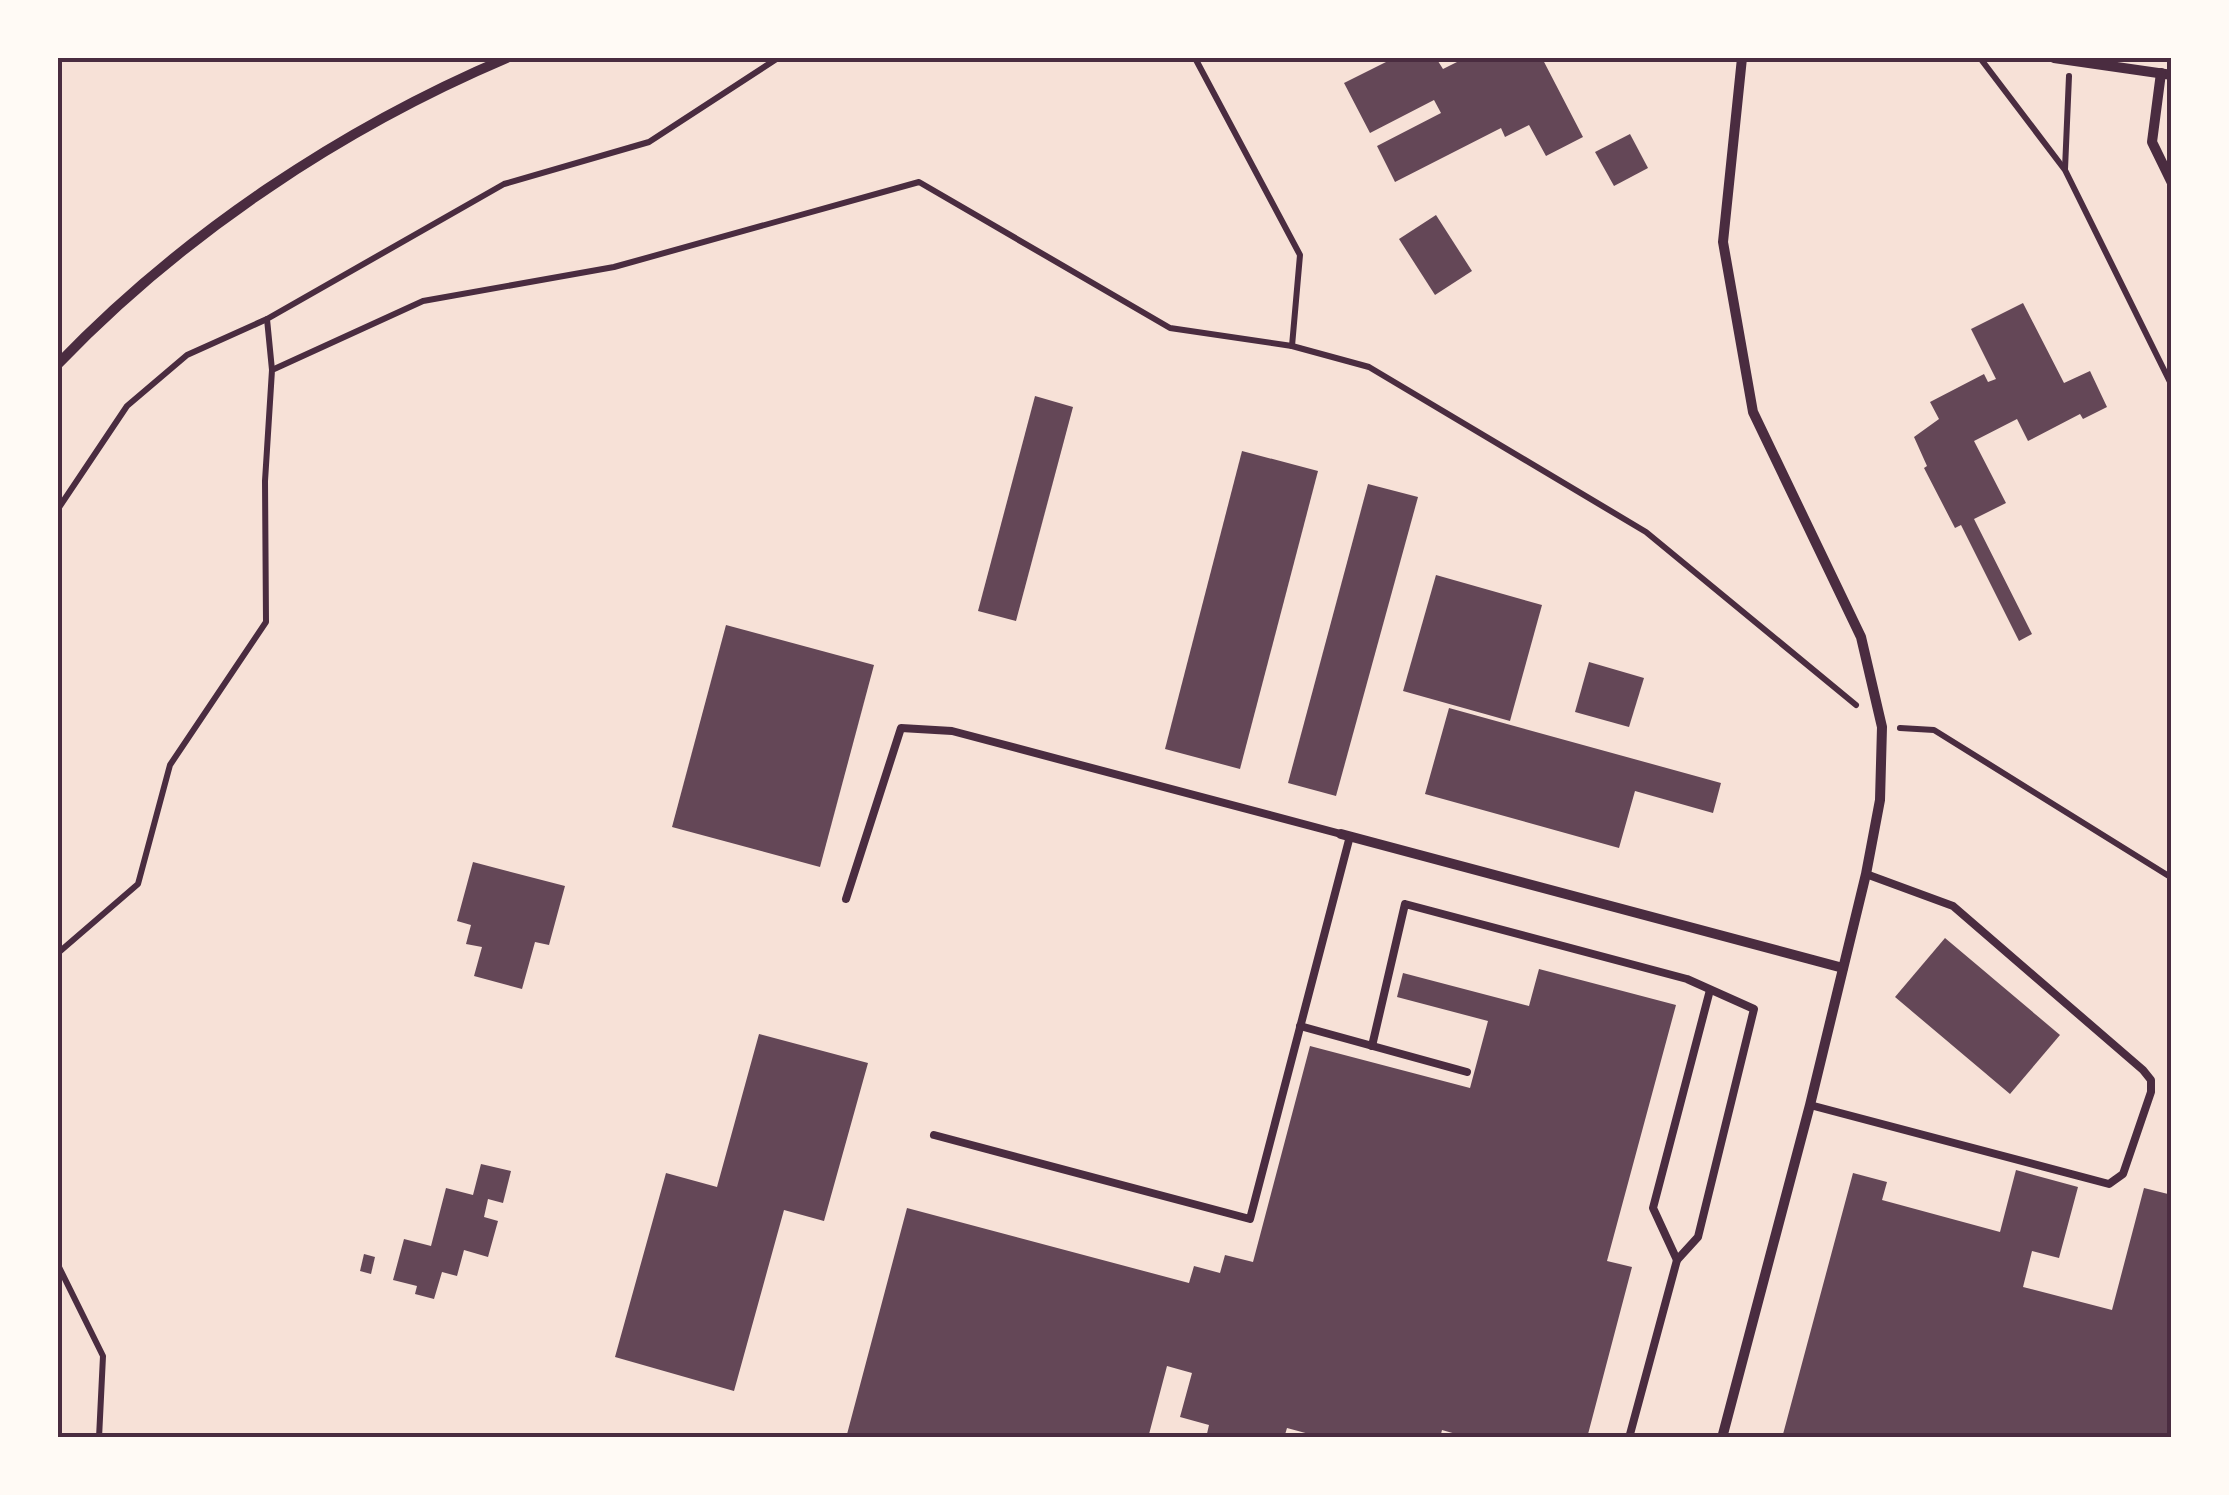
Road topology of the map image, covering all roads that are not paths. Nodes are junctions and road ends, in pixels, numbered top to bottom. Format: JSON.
{"nodes":[{"id":1,"x":507,"y":58,"type":"edge"},
{"id":2,"x":1742,"y":58,"type":"edge"},
{"id":3,"x":2054,"y":58,"type":"edge"},
{"id":4,"x":2070,"y":59,"type":"edge"},
{"id":5,"x":2166,"y":74,"type":"edge"},
{"id":6,"x":2172,"y":183,"type":"edge"},
{"id":7,"x":58,"y":364,"type":"edge"},
{"id":8,"x":1346,"y":835,"type":"junction"},
{"id":9,"x":1866,"y":874,"type":"junction"},
{"id":10,"x":846,"y":900,"type":"dead end"},
{"id":11,"x":1843,"y":968,"type":"junction"},
{"id":12,"x":1710,"y":990,"type":"junction"},
{"id":13,"x":1300,"y":1026,"type":"junction"},
{"id":14,"x":1372,"y":1046,"type":"junction"},
{"id":15,"x":1467,"y":1072,"type":"dead end"},
{"id":16,"x":1810,"y":1105,"type":"junction"},
{"id":17,"x":934,"y":1136,"type":"dead end"},
{"id":18,"x":1677,"y":1260,"type":"junction"},
{"id":19,"x":1629,"y":1438,"type":"edge"},
{"id":20,"x":1722,"y":1438,"type":"edge"}],
"edges":[{"from":1,"to":7,"type":"street"},
{"from":2,"to":9,"type":"street"},
{"from":3,"to":4,"type":"street"},
{"from":4,"to":5,"type":"street"},
{"from":5,"to":6,"type":"street"},
{"from":8,"to":10,"type":"lane"},
{"from":8,"to":11,"type":"street"},
{"from":8,"to":13,"type":"lane"},
{"from":9,"to":11,"type":"street"},
{"from":9,"to":16,"type":"lane"},
{"from":11,"to":16,"type":"street"},
{"from":12,"to":14,"type":"lane"},
{"from":12,"to":18,"type":"lane"},
{"from":12,"to":18,"type":"lane"},
{"from":13,"to":14,"type":"lane"},
{"from":13,"to":17,"type":"lane"},
{"from":14,"to":15,"type":"lane"},
{"from":16,"to":20,"type":"street"},
{"from":18,"to":19,"type":"lane"}]}
